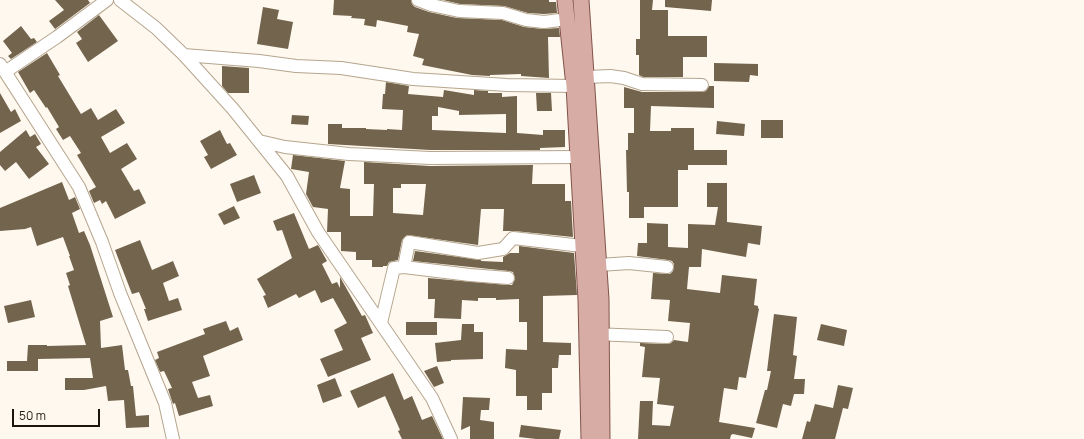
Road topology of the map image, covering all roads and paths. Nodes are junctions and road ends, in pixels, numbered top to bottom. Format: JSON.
{"nodes":[{"id":1,"x":108,"y":0,"type":"edge"},
{"id":2,"x":120,"y":0,"type":"edge"},
{"id":3,"x":418,"y":0,"type":"edge"},
{"id":4,"x":566,"y":0,"type":"edge"},
{"id":5,"x":581,"y":0,"type":"edge"},
{"id":6,"x":568,"y":19,"type":"junction"},
{"id":7,"x":184,"y":55,"type":"junction"},
{"id":8,"x":3,"y":68,"type":"edge"},
{"id":9,"x":589,"y":76,"type":"junction"},
{"id":10,"x":702,"y":85,"type":"dead end"},
{"id":11,"x":571,"y":86,"type":"junction"},
{"id":12,"x":259,"y":141,"type":"junction"},
{"id":13,"x":578,"y":157,"type":"junction"},
{"id":14,"x":582,"y":246,"type":"junction"},
{"id":15,"x":603,"y":264,"type":"junction"},
{"id":16,"x":404,"y":267,"type":"junction"},
{"id":17,"x":667,"y":267,"type":"dead end"},
{"id":18,"x":508,"y":278,"type":"dead end"},
{"id":19,"x":381,"y":323,"type":"junction"},
{"id":20,"x":600,"y":334,"type":"junction"},
{"id":21,"x":667,"y":337,"type":"dead end"},
{"id":22,"x":173,"y":439,"type":"edge"},
{"id":23,"x":451,"y":439,"type":"edge"},
{"id":24,"x":589,"y":439,"type":"edge"},
{"id":25,"x":602,"y":439,"type":"edge"}],
"edges":[{"from":1,"to":8,"type":"street"},
{"from":2,"to":7,"type":"street"},
{"from":3,"to":6,"type":"street"},
{"from":4,"to":6,"type":"main road"},
{"from":5,"to":9,"type":"main road"},
{"from":6,"to":11,"type":"main road"},
{"from":7,"to":11,"type":"street"},
{"from":7,"to":12,"type":"street"},
{"from":8,"to":22,"type":"street"},
{"from":9,"to":10,"type":"street"},
{"from":9,"to":15,"type":"main road"},
{"from":11,"to":13,"type":"main road"},
{"from":12,"to":13,"type":"street"},
{"from":12,"to":19,"type":"street"},
{"from":13,"to":14,"type":"main road"},
{"from":14,"to":16,"type":"street"},
{"from":14,"to":20,"type":"main road"},
{"from":15,"to":17,"type":"street"},
{"from":15,"to":20,"type":"main road"},
{"from":16,"to":18,"type":"street"},
{"from":16,"to":19,"type":"street"},
{"from":19,"to":23,"type":"street"},
{"from":20,"to":21,"type":"street"},
{"from":20,"to":24,"type":"main road"},
{"from":20,"to":25,"type":"main road"}]}
